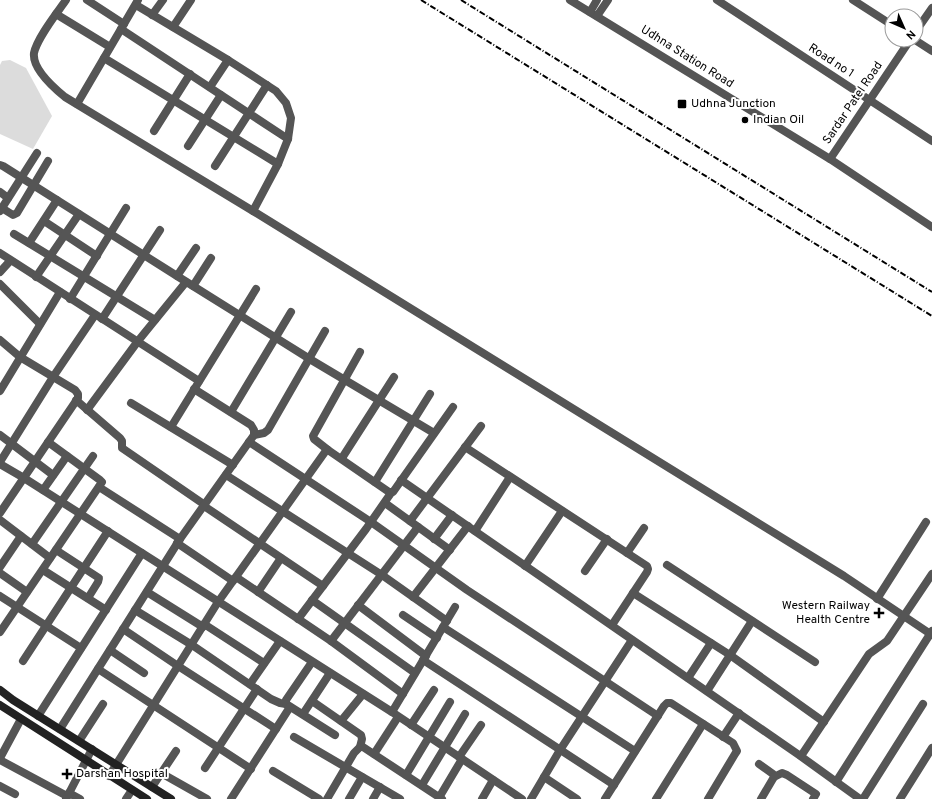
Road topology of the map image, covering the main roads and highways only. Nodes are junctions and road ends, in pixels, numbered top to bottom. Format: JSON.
{"nodes":[{"id":1,"x":0,"y":690,"type":"edge"},
{"id":2,"x":0,"y":705,"type":"edge"},
{"id":3,"x":147,"y":799,"type":"edge"},
{"id":4,"x":171,"y":799,"type":"edge"}],
"edges":[{"from":1,"to":4,"type":"main road"},
{"from":2,"to":3,"type":"main road"}]}
